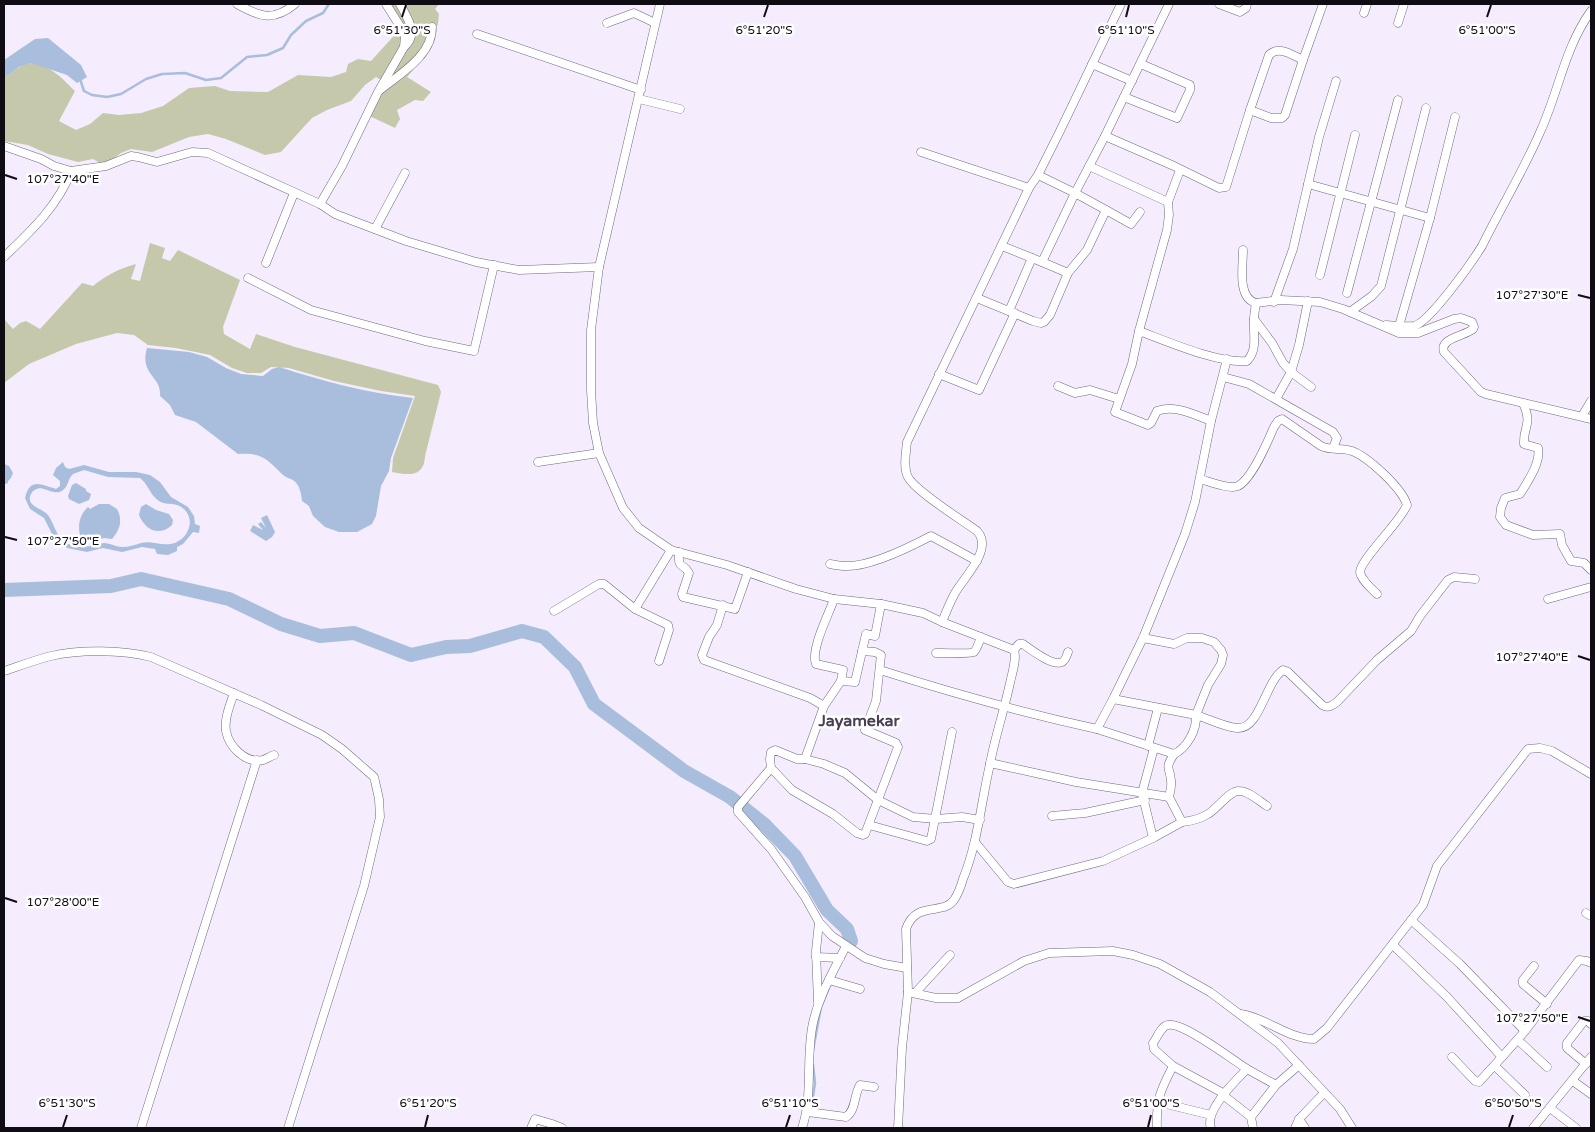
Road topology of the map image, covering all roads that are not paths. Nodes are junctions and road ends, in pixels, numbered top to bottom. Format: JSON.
{"nodes":[{"id":1,"x":237,"y":4,"type":"edge"},
{"id":2,"x":295,"y":4,"type":"edge"},
{"id":3,"x":386,"y":4,"type":"edge"},
{"id":4,"x":400,"y":4,"type":"edge"},
{"id":5,"x":660,"y":4,"type":"edge"},
{"id":6,"x":1122,"y":4,"type":"edge"},
{"id":7,"x":1169,"y":4,"type":"edge"},
{"id":8,"x":1219,"y":4,"type":"edge"},
{"id":9,"x":1247,"y":4,"type":"edge"},
{"id":10,"x":1323,"y":4,"type":"edge"},
{"id":11,"x":1367,"y":4,"type":"edge"},
{"id":12,"x":1404,"y":4,"type":"edge"},
{"id":13,"x":1591,"y":11,"type":"edge"},
{"id":14,"x":1364,"y":13,"type":"dead end"},
{"id":15,"x":607,"y":23,"type":"dead end"},
{"id":16,"x":655,"y":23,"type":"junction"},
{"id":17,"x":1398,"y":24,"type":"dead end"},
{"id":18,"x":432,"y":27,"type":"dead end"},
{"id":19,"x":477,"y":34,"type":"dead end"},
{"id":20,"x":404,"y":47,"type":"junction"},
{"id":21,"x":1303,"y":60,"type":"junction"},
{"id":22,"x":1092,"y":64,"type":"junction"},
{"id":23,"x":1141,"y":64,"type":"junction"},
{"id":24,"x":1132,"y":81,"type":"junction"},
{"id":25,"x":1336,"y":81,"type":"dead end"},
{"id":26,"x":641,"y":90,"type":"junction"},
{"id":27,"x":378,"y":92,"type":"junction"},
{"id":28,"x":1124,"y":97,"type":"junction"},
{"id":29,"x":639,"y":100,"type":"junction"},
{"id":30,"x":1398,"y":100,"type":"dead end"},
{"id":31,"x":1426,"y":108,"type":"dead end"},
{"id":32,"x":680,"y":109,"type":"dead end"},
{"id":33,"x":1250,"y":110,"type":"junction"},
{"id":34,"x":1455,"y":117,"type":"dead end"},
{"id":35,"x":1355,"y":135,"type":"dead end"},
{"id":36,"x":1105,"y":136,"type":"junction"},
{"id":37,"x":4,"y":146,"type":"edge"},
{"id":38,"x":921,"y":152,"type":"dead end"},
{"id":39,"x":1089,"y":166,"type":"junction"},
{"id":40,"x":71,"y":170,"type":"junction"},
{"id":41,"x":1180,"y":170,"type":"junction"},
{"id":42,"x":405,"y":173,"type":"dead end"},
{"id":43,"x":1038,"y":175,"type":"junction"},
{"id":44,"x":1308,"y":184,"type":"junction"},
{"id":45,"x":1029,"y":188,"type":"junction"},
{"id":46,"x":294,"y":193,"type":"junction"},
{"id":47,"x":1076,"y":193,"type":"junction"},
{"id":48,"x":1341,"y":195,"type":"junction"},
{"id":49,"x":1168,"y":202,"type":"junction"},
{"id":50,"x":1372,"y":202,"type":"junction"},
{"id":51,"x":320,"y":204,"type":"junction"},
{"id":52,"x":1106,"y":210,"type":"junction"},
{"id":53,"x":1401,"y":210,"type":"junction"},
{"id":54,"x":1140,"y":212,"type":"dead end"},
{"id":55,"x":1430,"y":218,"type":"junction"},
{"id":56,"x":375,"y":230,"type":"junction"},
{"id":57,"x":1002,"y":246,"type":"junction"},
{"id":58,"x":1243,"y":250,"type":"dead end"},
{"id":59,"x":4,"y":257,"type":"edge"},
{"id":60,"x":1032,"y":258,"type":"junction"},
{"id":61,"x":1042,"y":262,"type":"junction"},
{"id":62,"x":266,"y":263,"type":"dead end"},
{"id":63,"x":494,"y":265,"type":"junction"},
{"id":64,"x":599,"y":267,"type":"junction"},
{"id":65,"x":1068,"y":273,"type":"junction"},
{"id":66,"x":1320,"y":275,"type":"dead end"},
{"id":67,"x":248,"y":278,"type":"dead end"},
{"id":68,"x":1347,"y":293,"type":"dead end"},
{"id":69,"x":977,"y":298,"type":"junction"},
{"id":70,"x":1308,"y":301,"type":"junction"},
{"id":71,"x":1274,"y":302,"type":"junction"},
{"id":72,"x":1256,"y":303,"type":"junction"},
{"id":73,"x":1012,"y":312,"type":"junction"},
{"id":74,"x":1350,"y":312,"type":"junction"},
{"id":75,"x":1254,"y":319,"type":"junction"},
{"id":76,"x":1382,"y":325,"type":"junction"},
{"id":77,"x":1399,"y":326,"type":"junction"},
{"id":78,"x":1139,"y":331,"type":"junction"},
{"id":79,"x":1226,"y":359,"type":"junction"},
{"id":80,"x":1291,"y":372,"type":"junction"},
{"id":81,"x":939,"y":374,"type":"junction"},
{"id":82,"x":1223,"y":377,"type":"junction"},
{"id":83,"x":1058,"y":386,"type":"dead end"},
{"id":84,"x":1311,"y":387,"type":"dead end"},
{"id":85,"x":1119,"y":399,"type":"junction"},
{"id":86,"x":1276,"y":399,"type":"junction"},
{"id":87,"x":1591,"y":401,"type":"edge"},
{"id":88,"x":1523,"y":403,"type":"junction"},
{"id":89,"x":1582,"y":416,"type":"junction"},
{"id":90,"x":1591,"y":419,"type":"edge"},
{"id":91,"x":1212,"y":421,"type":"junction"},
{"id":92,"x":1333,"y":448,"type":"junction"},
{"id":93,"x":599,"y":454,"type":"junction"},
{"id":94,"x":538,"y":462,"type":"dead end"},
{"id":95,"x":1200,"y":479,"type":"junction"},
{"id":96,"x":675,"y":551,"type":"junction"},
{"id":97,"x":977,"y":561,"type":"junction"},
{"id":98,"x":830,"y":564,"type":"dead end"},
{"id":99,"x":1591,"y":570,"type":"edge"},
{"id":100,"x":748,"y":572,"type":"junction"},
{"id":101,"x":1475,"y":579,"type":"dead end"},
{"id":102,"x":1591,"y":587,"type":"edge"},
{"id":103,"x":1377,"y":594,"type":"dead end"},
{"id":104,"x":834,"y":599,"type":"junction"},
{"id":105,"x":1548,"y":600,"type":"dead end"},
{"id":106,"x":881,"y":604,"type":"junction"},
{"id":107,"x":723,"y":605,"type":"junction"},
{"id":108,"x":635,"y":609,"type":"junction"},
{"id":109,"x":554,"y":611,"type":"dead end"},
{"id":110,"x":942,"y":622,"type":"junction"},
{"id":111,"x":981,"y":637,"type":"junction"},
{"id":112,"x":1143,"y":638,"type":"junction"},
{"id":113,"x":1014,"y":650,"type":"junction"},
{"id":114,"x":862,"y":651,"type":"junction"},
{"id":115,"x":1068,"y":652,"type":"dead end"},
{"id":116,"x":936,"y":653,"type":"dead end"},
{"id":117,"x":658,"y":662,"type":"dead end"},
{"id":118,"x":880,"y":670,"type":"junction"},
{"id":119,"x":4,"y":671,"type":"edge"},
{"id":120,"x":841,"y":681,"type":"junction"},
{"id":121,"x":234,"y":693,"type":"junction"},
{"id":122,"x":1114,"y":700,"type":"junction"},
{"id":123,"x":824,"y":706,"type":"junction"},
{"id":124,"x":1005,"y":707,"type":"junction"},
{"id":125,"x":1158,"y":708,"type":"junction"},
{"id":126,"x":1196,"y":715,"type":"junction"},
{"id":127,"x":1097,"y":729,"type":"junction"},
{"id":128,"x":952,"y":732,"type":"dead end"},
{"id":129,"x":1151,"y":747,"type":"junction"},
{"id":130,"x":274,"y":754,"type":"dead end"},
{"id":131,"x":1174,"y":754,"type":"junction"},
{"id":132,"x":805,"y":759,"type":"junction"},
{"id":133,"x":257,"y":760,"type":"junction"},
{"id":134,"x":990,"y":763,"type":"junction"},
{"id":135,"x":771,"y":768,"type":"junction"},
{"id":136,"x":1591,"y":774,"type":"edge"},
{"id":137,"x":1123,"y":788,"type":"junction"},
{"id":138,"x":1144,"y":796,"type":"junction"},
{"id":139,"x":1169,"y":797,"type":"junction"},
{"id":140,"x":878,"y":800,"type":"junction"},
{"id":141,"x":1124,"y":804,"type":"junction"},
{"id":142,"x":1267,"y":806,"type":"dead end"},
{"id":143,"x":1052,"y":816,"type":"dead end"},
{"id":144,"x":936,"y":819,"type":"junction"},
{"id":145,"x":980,"y":820,"type":"junction"},
{"id":146,"x":1182,"y":822,"type":"junction"},
{"id":147,"x":868,"y":826,"type":"junction"},
{"id":148,"x":1153,"y":838,"type":"junction"},
{"id":149,"x":975,"y":842,"type":"junction"},
{"id":150,"x":1411,"y":920,"type":"junction"},
{"id":151,"x":819,"y":922,"type":"junction"},
{"id":152,"x":1393,"y":945,"type":"junction"},
{"id":153,"x":846,"y":946,"type":"junction"},
{"id":154,"x":950,"y":955,"type":"dead end"},
{"id":155,"x":816,"y":957,"type":"junction"},
{"id":156,"x":840,"y":958,"type":"junction"},
{"id":157,"x":1591,"y":963,"type":"edge"},
{"id":158,"x":1534,"y":966,"type":"dead end"},
{"id":159,"x":908,"y":968,"type":"junction"},
{"id":160,"x":829,"y":980,"type":"junction"},
{"id":161,"x":860,"y":989,"type":"dead end"},
{"id":162,"x":912,"y":993,"type":"junction"},
{"id":163,"x":818,"y":1004,"type":"junction"},
{"id":164,"x":1547,"y":1004,"type":"junction"},
{"id":165,"x":1239,"y":1014,"type":"junction"},
{"id":166,"x":1591,"y":1024,"type":"edge"},
{"id":167,"x":1525,"y":1031,"type":"junction"},
{"id":168,"x":1518,"y":1040,"type":"junction"},
{"id":169,"x":1452,"y":1057,"type":"dead end"},
{"id":170,"x":1502,"y":1057,"type":"junction"},
{"id":171,"x":1591,"y":1057,"type":"edge"},
{"id":172,"x":1299,"y":1064,"type":"junction"},
{"id":173,"x":1586,"y":1064,"type":"junction"},
{"id":174,"x":1173,"y":1066,"type":"junction"},
{"id":175,"x":1496,"y":1066,"type":"junction"},
{"id":176,"x":1547,"y":1067,"type":"dead end"},
{"id":177,"x":1246,"y":1069,"type":"junction"},
{"id":178,"x":1573,"y":1081,"type":"junction"},
{"id":179,"x":1276,"y":1085,"type":"junction"},
{"id":180,"x":874,"y":1087,"type":"dead end"},
{"id":181,"x":1324,"y":1094,"type":"junction"},
{"id":182,"x":1591,"y":1094,"type":"edge"},
{"id":183,"x":1224,"y":1095,"type":"junction"},
{"id":184,"x":1525,"y":1095,"type":"dead end"},
{"id":185,"x":1158,"y":1102,"type":"junction"},
{"id":186,"x":1550,"y":1108,"type":"junction"},
{"id":187,"x":808,"y":1112,"type":"junction"},
{"id":188,"x":1211,"y":1115,"type":"junction"},
{"id":189,"x":1251,"y":1117,"type":"junction"},
{"id":190,"x":1299,"y":1119,"type":"junction"},
{"id":191,"x":141,"y":1128,"type":"edge"},
{"id":192,"x":288,"y":1128,"type":"edge"},
{"id":193,"x":531,"y":1128,"type":"edge"},
{"id":194,"x":562,"y":1128,"type":"edge"},
{"id":195,"x":802,"y":1128,"type":"edge"},
{"id":196,"x":898,"y":1128,"type":"edge"},
{"id":197,"x":1157,"y":1128,"type":"edge"},
{"id":198,"x":1211,"y":1128,"type":"edge"},
{"id":199,"x":1253,"y":1128,"type":"edge"},
{"id":200,"x":1295,"y":1128,"type":"edge"},
{"id":201,"x":1305,"y":1128,"type":"edge"},
{"id":202,"x":1352,"y":1128,"type":"edge"},
{"id":203,"x":1533,"y":1128,"type":"edge"},
{"id":204,"x":1576,"y":1128,"type":"edge"}],
"edges":[{"from":1,"to":2,"type":"street"},
{"from":3,"to":20,"type":"street"},
{"from":4,"to":20,"type":"street"},
{"from":5,"to":16,"type":"street"},
{"from":6,"to":22,"type":"street"},
{"from":7,"to":23,"type":"street"},
{"from":8,"to":9,"type":"street"},
{"from":10,"to":21,"type":"street"},
{"from":11,"to":14,"type":"street"},
{"from":12,"to":17,"type":"street"},
{"from":13,"to":77,"type":"street"},
{"from":15,"to":16,"type":"street"},
{"from":16,"to":26,"type":"street"},
{"from":18,"to":27,"type":"street"},
{"from":19,"to":26,"type":"street"},
{"from":20,"to":27,"type":"street"},
{"from":21,"to":33,"type":"street"},
{"from":21,"to":33,"type":"street"},
{"from":22,"to":24,"type":"street"},
{"from":22,"to":43,"type":"street"},
{"from":23,"to":24,"type":"street"},
{"from":23,"to":28,"type":"street"},
{"from":24,"to":28,"type":"street"},
{"from":25,"to":44,"type":"street"},
{"from":26,"to":29,"type":"street"},
{"from":27,"to":51,"type":"street"},
{"from":28,"to":36,"type":"street"},
{"from":29,"to":32,"type":"street"},
{"from":29,"to":64,"type":"street"},
{"from":30,"to":50,"type":"street"},
{"from":31,"to":53,"type":"street"},
{"from":33,"to":41,"type":"street"},
{"from":34,"to":55,"type":"street"},
{"from":35,"to":48,"type":"street"},
{"from":36,"to":39,"type":"street"},
{"from":36,"to":41,"type":"street"},
{"from":37,"to":40,"type":"street"},
{"from":38,"to":45,"type":"street"},
{"from":39,"to":47,"type":"street"},
{"from":39,"to":49,"type":"street"},
{"from":40,"to":46,"type":"street"},
{"from":40,"to":59,"type":"street"},
{"from":41,"to":49,"type":"street"},
{"from":42,"to":56,"type":"street"},
{"from":43,"to":45,"type":"street"},
{"from":43,"to":47,"type":"street"},
{"from":44,"to":48,"type":"street"},
{"from":44,"to":71,"type":"street"},
{"from":45,"to":57,"type":"street"},
{"from":46,"to":51,"type":"street"},
{"from":46,"to":62,"type":"street"},
{"from":47,"to":52,"type":"street"},
{"from":47,"to":61,"type":"street"},
{"from":48,"to":50,"type":"street"},
{"from":48,"to":66,"type":"street"},
{"from":49,"to":78,"type":"street"},
{"from":50,"to":53,"type":"street"},
{"from":50,"to":68,"type":"street"},
{"from":51,"to":56,"type":"street"},
{"from":52,"to":54,"type":"street"},
{"from":52,"to":65,"type":"street"},
{"from":53,"to":55,"type":"street"},
{"from":53,"to":74,"type":"street"},
{"from":55,"to":77,"type":"street"},
{"from":56,"to":63,"type":"street"},
{"from":57,"to":60,"type":"street"},
{"from":57,"to":69,"type":"street"},
{"from":58,"to":72,"type":"street"},
{"from":60,"to":61,"type":"street"},
{"from":60,"to":73,"type":"street"},
{"from":61,"to":65,"type":"street"},
{"from":63,"to":64,"type":"street"},
{"from":63,"to":67,"type":"street"},
{"from":64,"to":93,"type":"street"},
{"from":65,"to":73,"type":"street"},
{"from":69,"to":73,"type":"street"},
{"from":69,"to":81,"type":"street"},
{"from":70,"to":71,"type":"street"},
{"from":70,"to":74,"type":"street"},
{"from":70,"to":80,"type":"street"},
{"from":71,"to":72,"type":"street"},
{"from":72,"to":75,"type":"street"},
{"from":73,"to":81,"type":"street"},
{"from":74,"to":76,"type":"street"},
{"from":75,"to":79,"type":"street"},
{"from":75,"to":80,"type":"street"},
{"from":76,"to":77,"type":"street"},
{"from":76,"to":88,"type":"street"},
{"from":78,"to":79,"type":"street"},
{"from":78,"to":85,"type":"street"},
{"from":79,"to":82,"type":"street"},
{"from":80,"to":84,"type":"street"},
{"from":80,"to":86,"type":"street"},
{"from":81,"to":97,"type":"street"},
{"from":82,"to":86,"type":"street"},
{"from":82,"to":91,"type":"street"},
{"from":83,"to":85,"type":"street"},
{"from":85,"to":91,"type":"street"},
{"from":86,"to":92,"type":"street"},
{"from":87,"to":89,"type":"street"},
{"from":88,"to":89,"type":"street"},
{"from":88,"to":99,"type":"street"},
{"from":89,"to":90,"type":"street"},
{"from":91,"to":95,"type":"street"},
{"from":92,"to":95,"type":"street"},
{"from":92,"to":103,"type":"street"},
{"from":93,"to":94,"type":"street"},
{"from":93,"to":96,"type":"street"},
{"from":95,"to":112,"type":"street"},
{"from":96,"to":100,"type":"street"},
{"from":96,"to":107,"type":"street"},
{"from":96,"to":108,"type":"street"},
{"from":97,"to":98,"type":"street"},
{"from":97,"to":110,"type":"street"},
{"from":100,"to":104,"type":"street"},
{"from":100,"to":107,"type":"street"},
{"from":101,"to":126,"type":"street"},
{"from":102,"to":105,"type":"street"},
{"from":104,"to":106,"type":"street"},
{"from":104,"to":120,"type":"street"},
{"from":106,"to":110,"type":"street"},
{"from":106,"to":114,"type":"street"},
{"from":107,"to":123,"type":"street"},
{"from":108,"to":109,"type":"street"},
{"from":108,"to":117,"type":"street"},
{"from":110,"to":111,"type":"street"},
{"from":111,"to":113,"type":"street"},
{"from":111,"to":116,"type":"street"},
{"from":112,"to":122,"type":"street"},
{"from":112,"to":126,"type":"street"},
{"from":113,"to":115,"type":"street"},
{"from":113,"to":124,"type":"street"},
{"from":114,"to":118,"type":"street"},
{"from":114,"to":120,"type":"street"},
{"from":118,"to":124,"type":"street"},
{"from":118,"to":140,"type":"street"},
{"from":119,"to":121,"type":"street"},
{"from":120,"to":123,"type":"street"},
{"from":121,"to":133,"type":"street"},
{"from":121,"to":192,"type":"street"},
{"from":122,"to":125,"type":"street"},
{"from":122,"to":127,"type":"street"},
{"from":123,"to":132,"type":"street"},
{"from":124,"to":127,"type":"street"},
{"from":124,"to":134,"type":"street"},
{"from":125,"to":126,"type":"street"},
{"from":125,"to":129,"type":"street"},
{"from":126,"to":131,"type":"street"},
{"from":127,"to":129,"type":"street"},
{"from":128,"to":144,"type":"street"},
{"from":129,"to":131,"type":"street"},
{"from":129,"to":138,"type":"street"},
{"from":130,"to":133,"type":"street"},
{"from":131,"to":139,"type":"street"},
{"from":132,"to":135,"type":"street"},
{"from":132,"to":140,"type":"street"},
{"from":133,"to":191,"type":"street"},
{"from":134,"to":137,"type":"street"},
{"from":134,"to":145,"type":"street"},
{"from":135,"to":147,"type":"street"},
{"from":135,"to":151,"type":"street"},
{"from":136,"to":150,"type":"street"},
{"from":137,"to":138,"type":"street"},
{"from":137,"to":141,"type":"street"},
{"from":138,"to":139,"type":"street"},
{"from":138,"to":141,"type":"street"},
{"from":138,"to":148,"type":"street"},
{"from":139,"to":146,"type":"street"},
{"from":140,"to":144,"type":"street"},
{"from":140,"to":147,"type":"street"},
{"from":141,"to":143,"type":"street"},
{"from":142,"to":146,"type":"street"},
{"from":144,"to":145,"type":"street"},
{"from":144,"to":147,"type":"street"},
{"from":145,"to":149,"type":"street"},
{"from":146,"to":148,"type":"street"},
{"from":148,"to":149,"type":"street"},
{"from":149,"to":159,"type":"street"},
{"from":150,"to":152,"type":"street"},
{"from":150,"to":167,"type":"street"},
{"from":151,"to":153,"type":"street"},
{"from":151,"to":155,"type":"street"},
{"from":152,"to":165,"type":"street"},
{"from":152,"to":170,"type":"street"},
{"from":153,"to":156,"type":"street"},
{"from":153,"to":159,"type":"street"},
{"from":154,"to":162,"type":"street"},
{"from":155,"to":156,"type":"street"},
{"from":155,"to":163,"type":"street"},
{"from":156,"to":160,"type":"street"},
{"from":157,"to":164,"type":"street"},
{"from":158,"to":164,"type":"street"},
{"from":159,"to":162,"type":"street"},
{"from":160,"to":161,"type":"street"},
{"from":160,"to":163,"type":"street"},
{"from":162,"to":165,"type":"street"},
{"from":162,"to":196,"type":"street"},
{"from":163,"to":187,"type":"street"},
{"from":164,"to":167,"type":"street"},
{"from":165,"to":172,"type":"street"},
{"from":166,"to":173,"type":"street"},
{"from":167,"to":168,"type":"street"},
{"from":168,"to":170,"type":"street"},
{"from":168,"to":176,"type":"street"},
{"from":169,"to":175,"type":"street"},
{"from":170,"to":175,"type":"street"},
{"from":171,"to":173,"type":"street"},
{"from":172,"to":179,"type":"street"},
{"from":172,"to":181,"type":"street"},
{"from":173,"to":178,"type":"street"},
{"from":174,"to":177,"type":"street"},
{"from":174,"to":183,"type":"street"},
{"from":174,"to":185,"type":"street"},
{"from":175,"to":184,"type":"street"},
{"from":177,"to":179,"type":"street"},
{"from":177,"to":183,"type":"street"},
{"from":178,"to":182,"type":"street"},
{"from":178,"to":186,"type":"street"},
{"from":179,"to":189,"type":"street"},
{"from":180,"to":187,"type":"street"},
{"from":181,"to":190,"type":"street"},
{"from":181,"to":202,"type":"street"},
{"from":183,"to":188,"type":"street"},
{"from":183,"to":189,"type":"street"},
{"from":185,"to":188,"type":"street"},
{"from":185,"to":197,"type":"street"},
{"from":186,"to":203,"type":"street"},
{"from":186,"to":204,"type":"street"},
{"from":187,"to":195,"type":"street"},
{"from":188,"to":198,"type":"street"},
{"from":189,"to":199,"type":"street"},
{"from":190,"to":200,"type":"street"},
{"from":190,"to":201,"type":"street"},
{"from":193,"to":194,"type":"street"}]}
